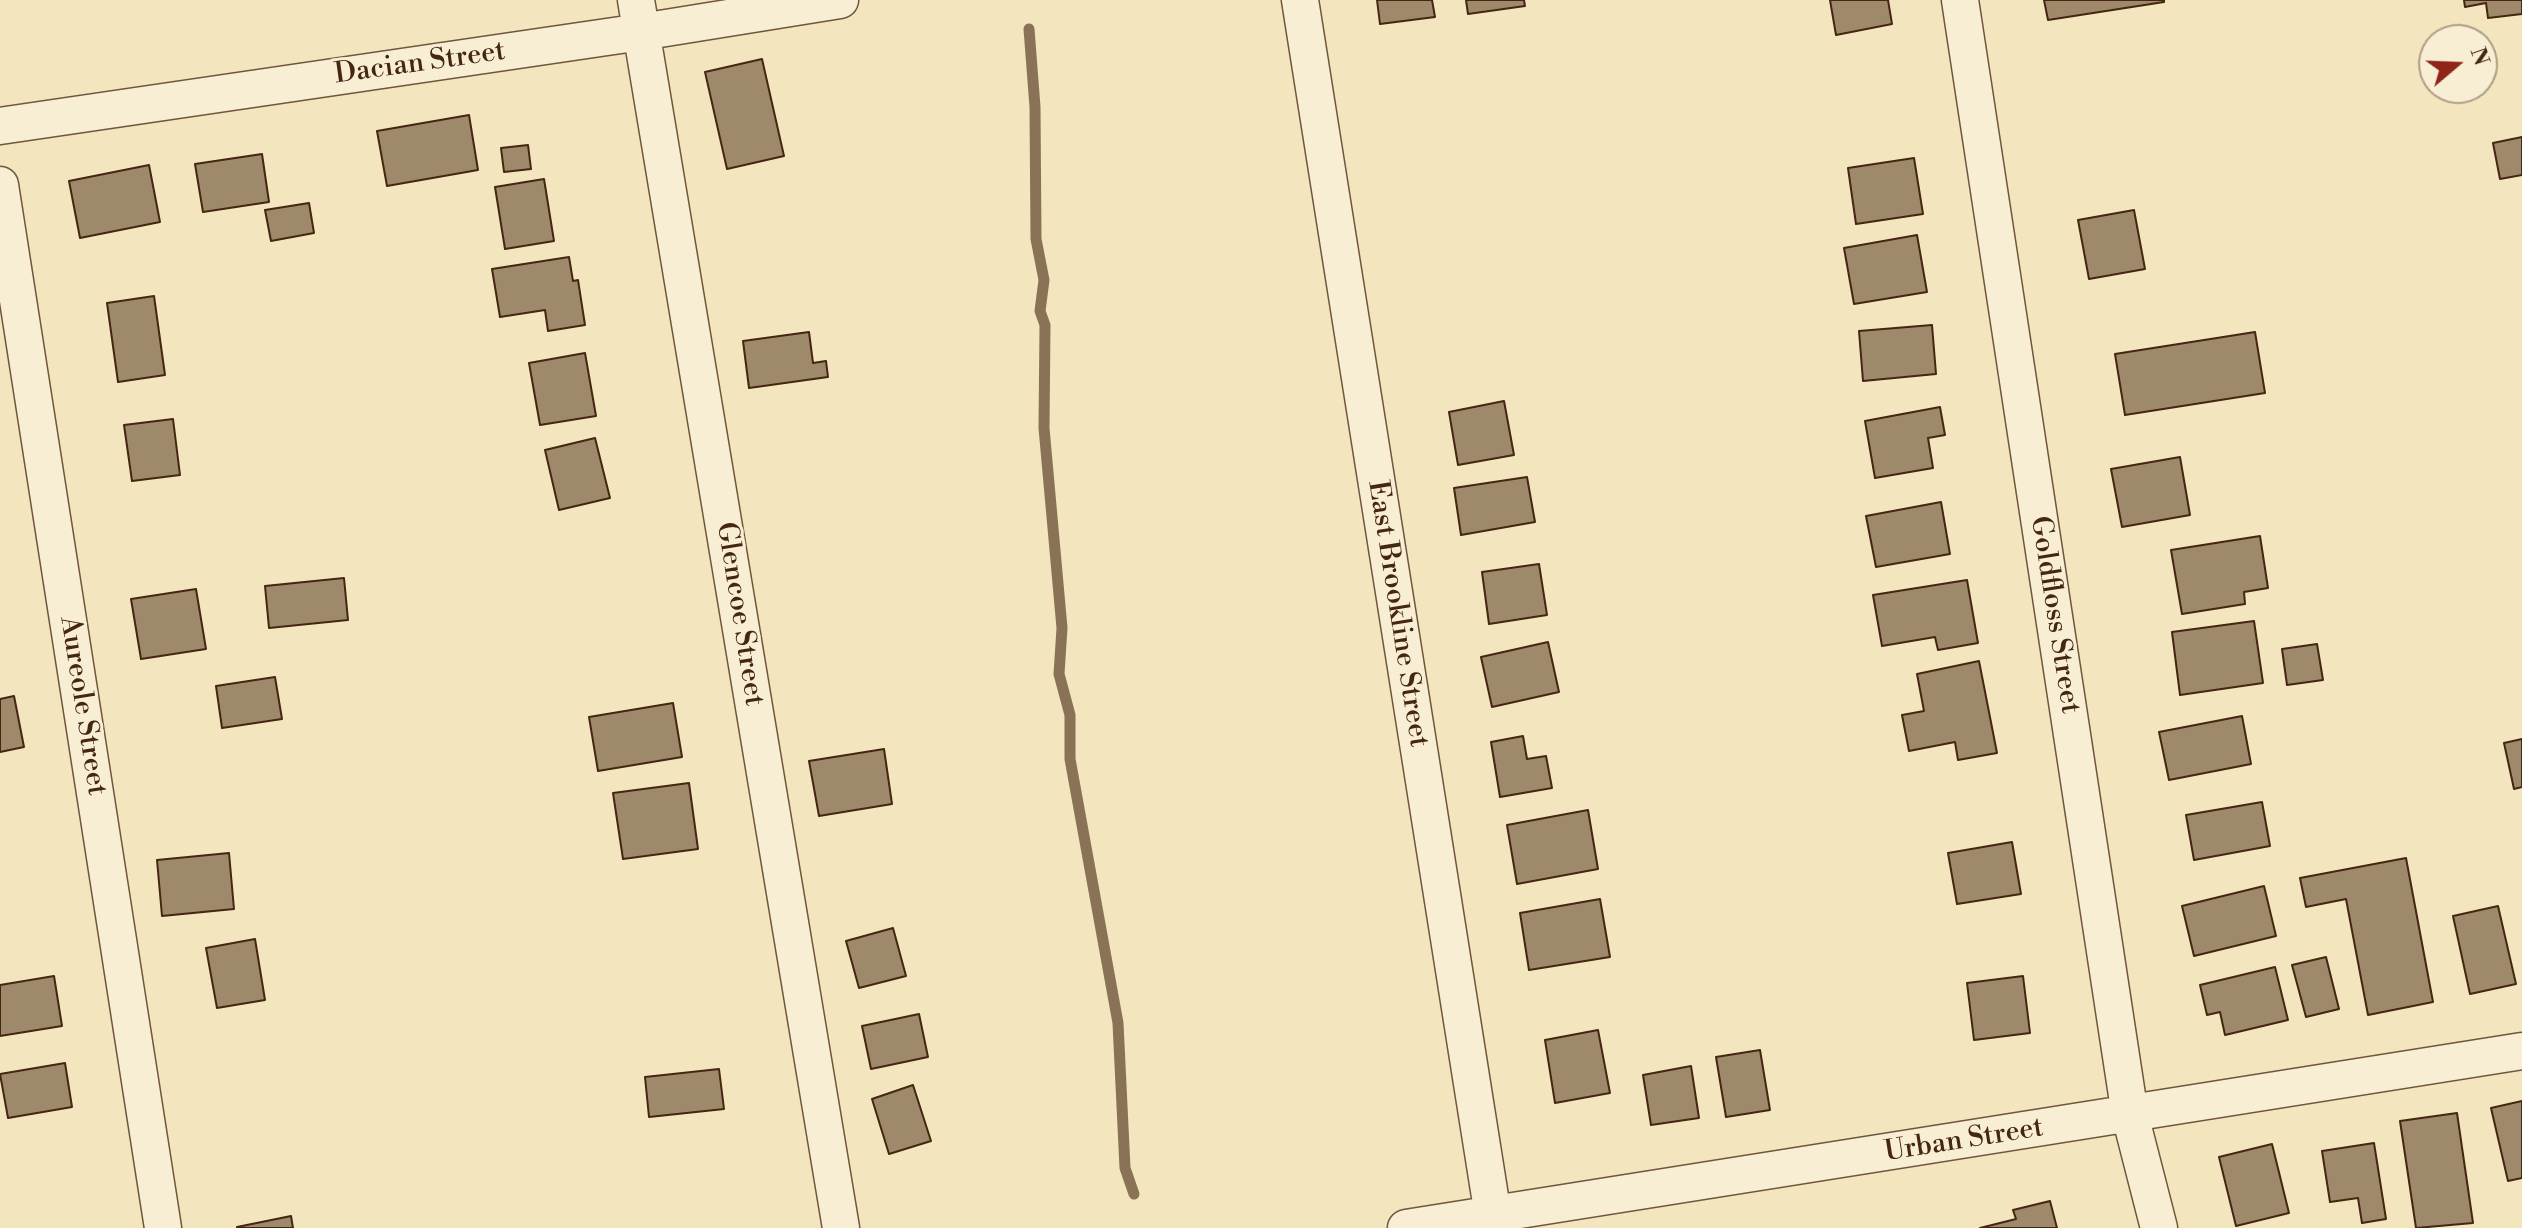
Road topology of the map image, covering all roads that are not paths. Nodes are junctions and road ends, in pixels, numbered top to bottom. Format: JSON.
{"nodes":[{"id":1,"x":840,"y":0,"type":"edge"},
{"id":2,"x":1300,"y":0,"type":"edge"},
{"id":3,"x":1960,"y":0,"type":"edge"},
{"id":4,"x":639,"y":16,"type":"edge"},
{"id":5,"x":0,"y":126,"type":"edge"},
{"id":6,"x":0,"y":185,"type":"edge"},
{"id":7,"x":2522,"y":1051,"type":"edge"},
{"id":8,"x":2130,"y":1115,"type":"junction"},
{"id":9,"x":1493,"y":1221,"type":"edge"},
{"id":10,"x":163,"y":1228,"type":"edge"},
{"id":11,"x":841,"y":1228,"type":"edge"},
{"id":12,"x":1406,"y":1228,"type":"edge"},
{"id":13,"x":2159,"y":1228,"type":"edge"}],
"edges":[{"from":1,"to":4,"type":"street","name":"Dacian Street"},
{"from":2,"to":9,"type":"street","name":"East Brookline Street"},
{"from":3,"to":8,"type":"street","name":"Goldfloss Street"},
{"from":4,"to":5,"type":"street","name":"Dacian Street"},
{"from":4,"to":11,"type":"street","name":"Glencoe Street"},
{"from":6,"to":10,"type":"street","name":"Aureole Street"},
{"from":7,"to":8,"type":"street","name":"Urban Street"},
{"from":8,"to":9,"type":"street","name":"Urban Street"},
{"from":8,"to":13,"type":"street","name":"Goldfloss Street"},
{"from":9,"to":12,"type":"street","name":"Urban Street"}]}
